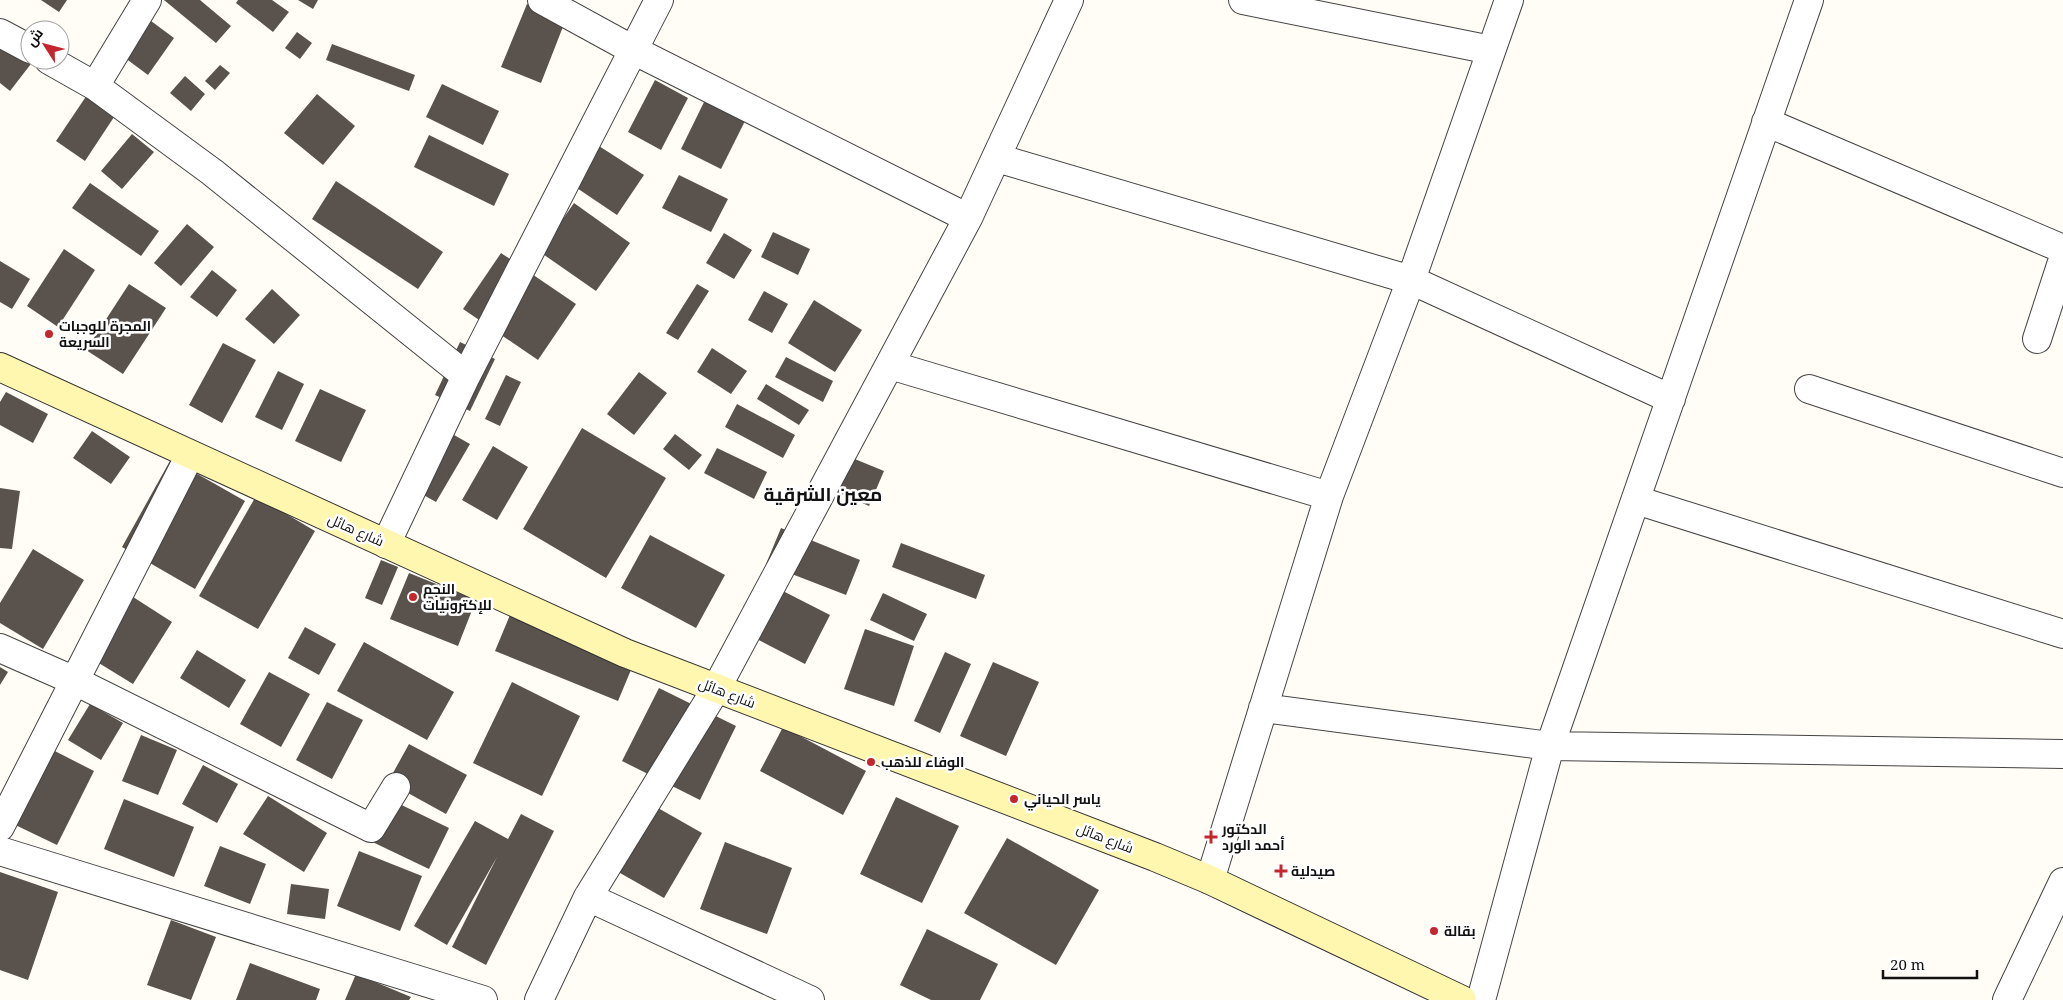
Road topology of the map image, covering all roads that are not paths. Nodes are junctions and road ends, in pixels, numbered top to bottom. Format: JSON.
{"nodes":[{"id":1,"x":148,"y":0,"type":"edge"},
{"id":2,"x":542,"y":0,"type":"edge"},
{"id":3,"x":659,"y":0,"type":"edge"},
{"id":4,"x":1069,"y":0,"type":"edge"},
{"id":5,"x":1243,"y":0,"type":"edge"},
{"id":6,"x":1509,"y":0,"type":"edge"},
{"id":7,"x":1809,"y":0,"type":"edge"},
{"id":8,"x":0,"y":32,"type":"edge"},
{"id":9,"x":20,"y":43,"type":"edge"},
{"id":10,"x":1491,"y":50,"type":"junction"},
{"id":11,"x":635,"y":51,"type":"junction"},
{"id":12,"x":67,"y":70,"type":"edge"},
{"id":13,"x":95,"y":86,"type":"junction"},
{"id":14,"x":1766,"y":122,"type":"junction"},
{"id":15,"x":997,"y":158,"type":"junction"},
{"id":16,"x":968,"y":218,"type":"junction"},
{"id":17,"x":2063,"y":249,"type":"edge"},
{"id":18,"x":2063,"y":259,"type":"edge"},
{"id":19,"x":1411,"y":280,"type":"junction"},
{"id":20,"x":2036,"y":339,"type":"dead end"},
{"id":21,"x":890,"y":364,"type":"junction"},
{"id":22,"x":0,"y":367,"type":"edge"},
{"id":23,"x":466,"y":376,"type":"junction"},
{"id":24,"x":1809,"y":389,"type":"dead end"},
{"id":25,"x":1671,"y":399,"type":"junction"},
{"id":26,"x":190,"y":455,"type":"junction"},
{"id":27,"x":2063,"y":472,"type":"edge"},
{"id":28,"x":1329,"y":496,"type":"junction"},
{"id":29,"x":1636,"y":500,"type":"junction"},
{"id":30,"x":386,"y":544,"type":"junction"},
{"id":31,"x":2063,"y":634,"type":"edge"},
{"id":32,"x":0,"y":648,"type":"edge"},
{"id":33,"x":75,"y":681,"type":"junction"},
{"id":34,"x":716,"y":688,"type":"junction"},
{"id":35,"x":1263,"y":708,"type":"junction"},
{"id":36,"x":1550,"y":746,"type":"junction"},
{"id":37,"x":2063,"y":754,"type":"edge"},
{"id":38,"x":396,"y":787,"type":"dead end"},
{"id":39,"x":0,"y":826,"type":"edge"},
{"id":40,"x":0,"y":851,"type":"edge"},
{"id":41,"x":1210,"y":880,"type":"junction"},
{"id":42,"x":2063,"y":882,"type":"edge"},
{"id":43,"x":588,"y":897,"type":"junction"},
{"id":44,"x":484,"y":1000,"type":"edge"},
{"id":45,"x":539,"y":1000,"type":"edge"},
{"id":46,"x":810,"y":1000,"type":"edge"},
{"id":47,"x":1462,"y":1000,"type":"edge"},
{"id":48,"x":1481,"y":1000,"type":"edge"},
{"id":49,"x":2007,"y":1000,"type":"edge"}],
"edges":[{"from":1,"to":13,"type":"street"},
{"from":2,"to":11,"type":"street"},
{"from":3,"to":11,"type":"street"},
{"from":4,"to":15,"type":"street"},
{"from":5,"to":10,"type":"street"},
{"from":6,"to":10,"type":"street"},
{"from":7,"to":14,"type":"street"},
{"from":8,"to":9,"type":"street"},
{"from":10,"to":19,"type":"street"},
{"from":11,"to":16,"type":"street"},
{"from":11,"to":23,"type":"street"},
{"from":12,"to":13,"type":"street"},
{"from":13,"to":23,"type":"street"},
{"from":14,"to":17,"type":"street"},
{"from":14,"to":25,"type":"street"},
{"from":15,"to":16,"type":"street"},
{"from":15,"to":19,"type":"street"},
{"from":16,"to":21,"type":"street"},
{"from":18,"to":20,"type":"street"},
{"from":19,"to":25,"type":"street"},
{"from":19,"to":28,"type":"street"},
{"from":21,"to":28,"type":"street"},
{"from":21,"to":34,"type":"street"},
{"from":22,"to":26,"type":"street","name":"شارع هائل"},
{"from":23,"to":30,"type":"street"},
{"from":24,"to":27,"type":"street"},
{"from":25,"to":29,"type":"street"},
{"from":26,"to":30,"type":"street","name":"شارع هائل"},
{"from":26,"to":33,"type":"street"},
{"from":28,"to":35,"type":"street"},
{"from":29,"to":31,"type":"street"},
{"from":29,"to":36,"type":"street"},
{"from":30,"to":34,"type":"street","name":"شارع هائل"},
{"from":32,"to":33,"type":"street"},
{"from":33,"to":38,"type":"street"},
{"from":33,"to":39,"type":"street"},
{"from":34,"to":41,"type":"street","name":"شارع هائل"},
{"from":34,"to":43,"type":"street"},
{"from":35,"to":36,"type":"street"},
{"from":35,"to":41,"type":"street"},
{"from":36,"to":37,"type":"street"},
{"from":36,"to":48,"type":"street"},
{"from":40,"to":44,"type":"street"},
{"from":41,"to":47,"type":"street","name":"شارع هائل"},
{"from":42,"to":49,"type":"street"},
{"from":43,"to":45,"type":"street"},
{"from":43,"to":46,"type":"street"}]}
